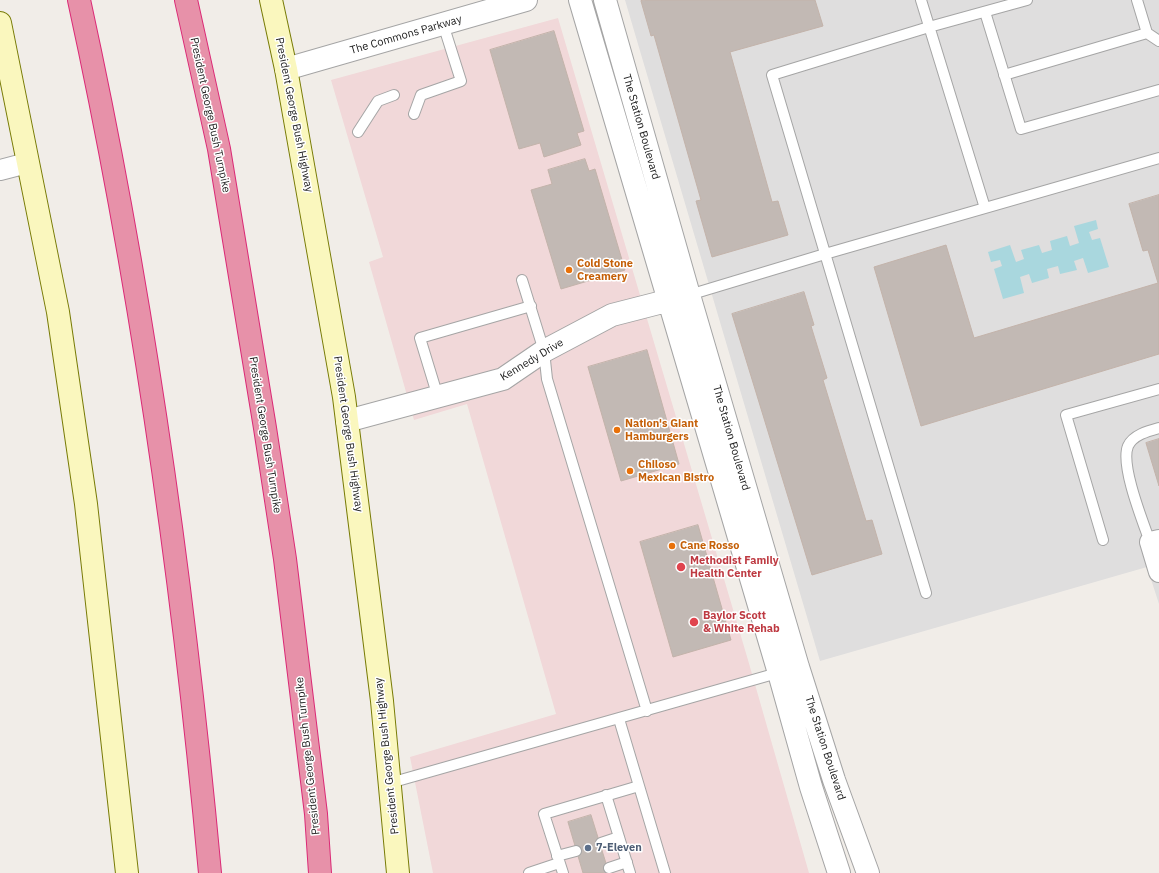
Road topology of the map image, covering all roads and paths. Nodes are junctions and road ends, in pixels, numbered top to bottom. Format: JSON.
{"nodes":[{"id":1,"x":79,"y":0,"type":"edge"},
{"id":2,"x":186,"y":0,"type":"edge"},
{"id":3,"x":271,"y":0,"type":"edge"},
{"id":4,"x":526,"y":0,"type":"edge"},
{"id":5,"x":580,"y":0,"type":"edge"},
{"id":6,"x":606,"y":0,"type":"edge"},
{"id":7,"x":921,"y":0,"type":"edge"},
{"id":8,"x":1027,"y":0,"type":"edge"},
{"id":9,"x":1137,"y":0,"type":"edge"},
{"id":10,"x":984,"y":12,"type":"junction"},
{"id":11,"x":0,"y":24,"type":"edge"},
{"id":12,"x":443,"y":24,"type":"junction"},
{"id":13,"x":929,"y":27,"type":"junction"},
{"id":14,"x":1147,"y":33,"type":"junction"},
{"id":15,"x":1159,"y":41,"type":"edge"},
{"id":16,"x":286,"y":69,"type":"junction"},
{"id":17,"x":1004,"y":75,"type":"junction"},
{"id":18,"x":1159,"y":90,"type":"edge"},
{"id":19,"x":394,"y":95,"type":"dead end"},
{"id":20,"x":414,"y":114,"type":"dead end"},
{"id":21,"x":358,"y":132,"type":"dead end"},
{"id":22,"x":1159,"y":158,"type":"edge"},
{"id":23,"x":27,"y":163,"type":"junction"},
{"id":24,"x":0,"y":170,"type":"edge"},
{"id":25,"x":985,"y":208,"type":"junction"},
{"id":26,"x":825,"y":254,"type":"junction"},
{"id":27,"x":522,"y":280,"type":"dead end"},
{"id":28,"x":678,"y":297,"type":"junction"},
{"id":29,"x":530,"y":306,"type":"junction"},
{"id":30,"x":544,"y":351,"type":"junction"},
{"id":31,"x":1159,"y":389,"type":"edge"},
{"id":32,"x":438,"y":397,"type":"junction"},
{"id":33,"x":347,"y":421,"type":"junction"},
{"id":34,"x":1159,"y":428,"type":"edge"},
{"id":35,"x":1103,"y":540,"type":"dead end"},
{"id":36,"x":1154,"y":541,"type":"edge"},
{"id":37,"x":1159,"y":572,"type":"edge"},
{"id":38,"x":926,"y":593,"type":"dead end"},
{"id":39,"x":789,"y":670,"type":"junction"},
{"id":40,"x":647,"y":711,"type":"junction"},
{"id":41,"x":619,"y":719,"type":"junction"},
{"id":42,"x":390,"y":783,"type":"junction"},
{"id":43,"x":639,"y":786,"type":"junction"},
{"id":44,"x":606,"y":795,"type":"junction"},
{"id":45,"x":619,"y":837,"type":"junction"},
{"id":46,"x":601,"y":843,"type":"dead end"},
{"id":47,"x":576,"y":851,"type":"dead end"},
{"id":48,"x":627,"y":862,"type":"junction"},
{"id":49,"x":560,"y":864,"type":"edge"},
{"id":50,"x":609,"y":868,"type":"dead end"},
{"id":51,"x":127,"y":873,"type":"edge"},
{"id":52,"x":210,"y":873,"type":"edge"},
{"id":53,"x":320,"y":873,"type":"edge"},
{"id":54,"x":398,"y":873,"type":"edge"},
{"id":55,"x":529,"y":873,"type":"edge"},
{"id":56,"x":630,"y":873,"type":"edge"},
{"id":57,"x":665,"y":873,"type":"edge"},
{"id":58,"x":839,"y":873,"type":"edge"},
{"id":59,"x":868,"y":873,"type":"edge"}],
"edges":[{"from":1,"to":52,"type":"highway"},
{"from":2,"to":53,"type":"highway","name":"President George Bush Turnpike"},
{"from":3,"to":16,"type":"main road","name":"President George Bush Highway"},
{"from":4,"to":12,"type":"street","name":"The Commons Parkway"},
{"from":5,"to":28,"type":"street","name":"The Station Boulevard"},
{"from":6,"to":28,"type":"street","name":"The Station Boulevard"},
{"from":7,"to":13,"type":"lane"},
{"from":8,"to":10,"type":"lane"},
{"from":9,"to":14,"type":"lane"},
{"from":10,"to":13,"type":"lane"},
{"from":10,"to":17,"type":"lane"},
{"from":11,"to":23,"type":"main road"},
{"from":12,"to":16,"type":"street","name":"The Commons Parkway"},
{"from":12,"to":20,"type":"lane"},
{"from":13,"to":25,"type":"lane"},
{"from":13,"to":26,"type":"lane"},
{"from":14,"to":15,"type":"lane"},
{"from":14,"to":17,"type":"lane"},
{"from":16,"to":33,"type":"main road","name":"President George Bush Highway"},
{"from":17,"to":18,"type":"lane"},
{"from":19,"to":21,"type":"lane"},
{"from":22,"to":25,"type":"lane"},
{"from":23,"to":24,"type":"street"},
{"from":23,"to":51,"type":"main road"},
{"from":25,"to":26,"type":"lane"},
{"from":26,"to":28,"type":"lane"},
{"from":26,"to":38,"type":"lane"},
{"from":27,"to":29,"type":"lane"},
{"from":28,"to":30,"type":"street","name":"Kennedy Drive"},
{"from":28,"to":39,"type":"street","name":"The Station Boulevard"},
{"from":29,"to":30,"type":"lane"},
{"from":29,"to":32,"type":"lane"},
{"from":30,"to":32,"type":"street","name":"Kennedy Drive"},
{"from":30,"to":40,"type":"lane"},
{"from":31,"to":35,"type":"lane"},
{"from":32,"to":33,"type":"street","name":"Kennedy Drive"},
{"from":33,"to":42,"type":"main road","name":"President George Bush Highway"},
{"from":34,"to":36,"type":"lane"},
{"from":36,"to":37,"type":"street"},
{"from":39,"to":40,"type":"lane"},
{"from":39,"to":58,"type":"street","name":"The Station Boulevard"},
{"from":39,"to":59,"type":"street","name":"The Station Boulevard"},
{"from":40,"to":41,"type":"lane"},
{"from":41,"to":42,"type":"lane"},
{"from":41,"to":43,"type":"lane"},
{"from":42,"to":54,"type":"main road","name":"President George Bush Highway"},
{"from":43,"to":44,"type":"lane"},
{"from":43,"to":57,"type":"lane"},
{"from":44,"to":45,"type":"lane"},
{"from":44,"to":49,"type":"lane"},
{"from":45,"to":46,"type":"lane"},
{"from":45,"to":48,"type":"lane"},
{"from":47,"to":49,"type":"lane"},
{"from":48,"to":50,"type":"lane"},
{"from":48,"to":56,"type":"lane"},
{"from":49,"to":55,"type":"lane"}]}
